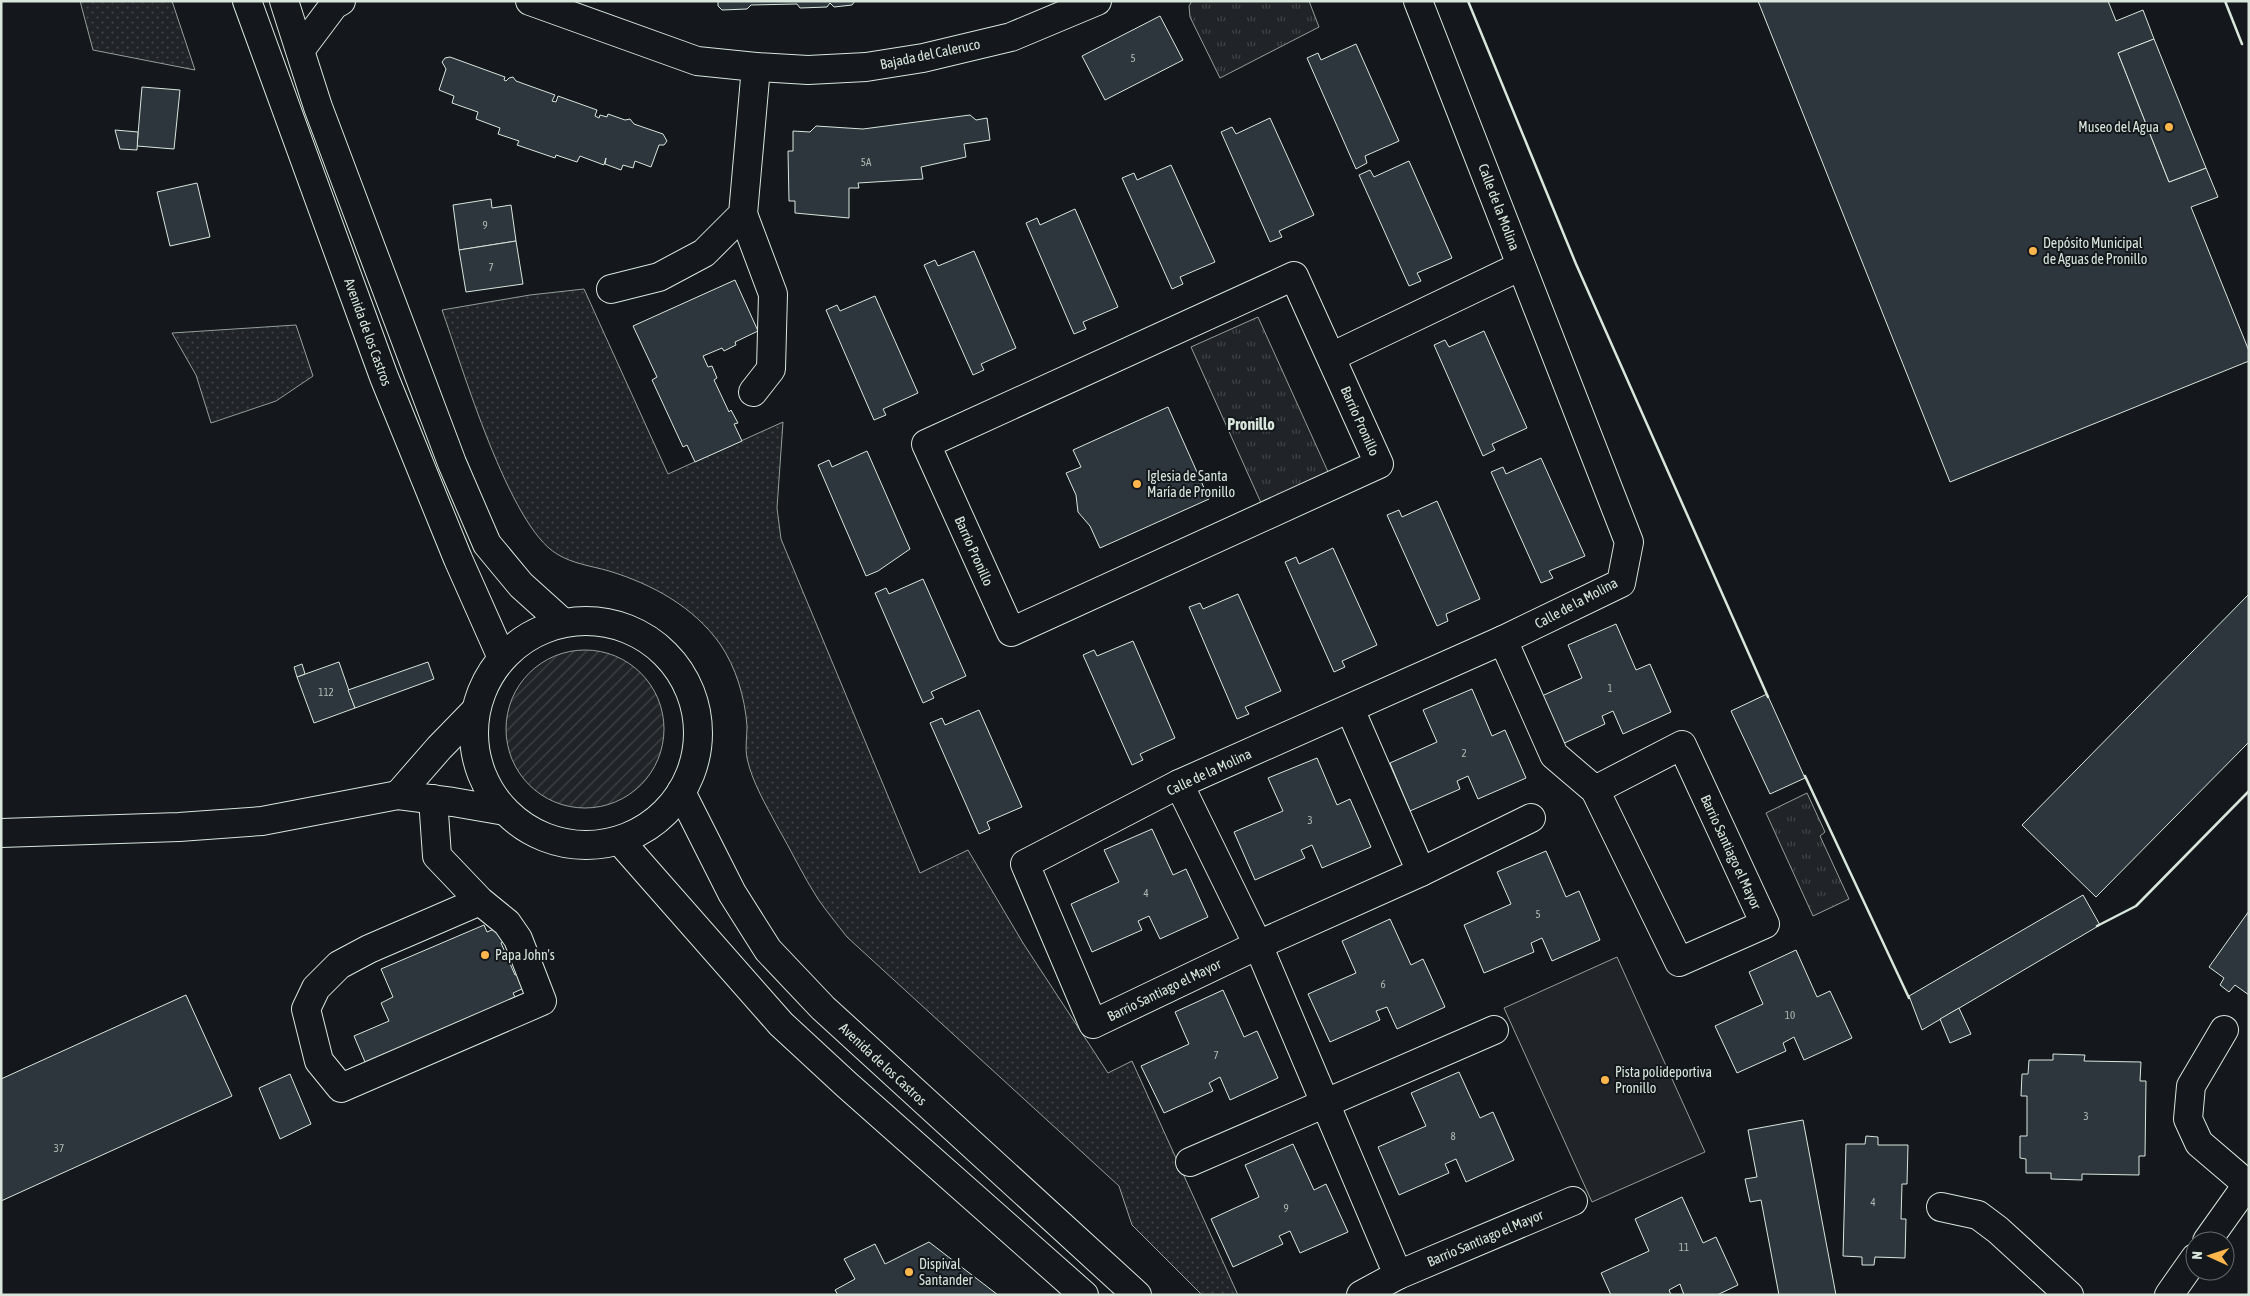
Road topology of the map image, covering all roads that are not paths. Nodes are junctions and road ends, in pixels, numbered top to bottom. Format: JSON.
{"nodes":[{"id":1,"x":247,"y":1,"type":"edge"},
{"id":2,"x":284,"y":1,"type":"edge"},
{"id":3,"x":341,"y":1,"type":"edge"},
{"id":4,"x":1097,"y":1,"type":"edge"},
{"id":5,"x":1418,"y":1,"type":"edge"},
{"id":6,"x":545,"y":4,"type":"edge"},
{"id":7,"x":301,"y":49,"type":"junction"},
{"id":8,"x":756,"y":68,"type":"junction"},
{"id":9,"x":743,"y":214,"type":"junction"},
{"id":10,"x":1522,"y":266,"type":"junction"},
{"id":11,"x":611,"y":289,"type":"dead end"},
{"id":12,"x":1331,"y":357,"type":"junction"},
{"id":13,"x":753,"y":392,"type":"dead end"},
{"id":14,"x":562,"y":622,"type":"junction"},
{"id":15,"x":1503,"y":640,"type":"junction"},
{"id":16,"x":502,"y":658,"type":"junction"},
{"id":17,"x":1350,"y":709,"type":"junction"},
{"id":18,"x":475,"y":711,"type":"junction"},
{"id":19,"x":1179,"y":784,"type":"junction"},
{"id":20,"x":1595,"y":790,"type":"junction"},
{"id":21,"x":681,"y":792,"type":"junction"},
{"id":22,"x":398,"y":796,"type":"junction"},
{"id":23,"x":433,"y":799,"type":"junction"},
{"id":24,"x":505,"y":811,"type":"junction"},
{"id":25,"x":1531,"y":818,"type":"dead end"},
{"id":26,"x":1,"y":832,"type":"edge"},
{"id":27,"x":620,"y":841,"type":"junction"},
{"id":28,"x":1025,"y":864,"type":"joint"},
{"id":29,"x":1421,"y":872,"type":"junction"},
{"id":30,"x":480,"y":901,"type":"junction"},
{"id":31,"x":1258,"y":945,"type":"junction"},
{"id":32,"x":1494,"y":1030,"type":"dead end"},
{"id":33,"x":2224,"y":1030,"type":"dead end"},
{"id":34,"x":1325,"y":1104,"type":"junction"},
{"id":35,"x":1190,"y":1162,"type":"dead end"},
{"id":36,"x":2248,"y":1183,"type":"edge"},
{"id":37,"x":1573,"y":1200,"type":"dead end"},
{"id":38,"x":1941,"y":1207,"type":"dead end"},
{"id":39,"x":2214,"y":1231,"type":"edge"},
{"id":40,"x":2185,"y":1272,"type":"edge"},
{"id":41,"x":1398,"y":1275,"type":"junction"},
{"id":42,"x":1084,"y":1295,"type":"edge"},
{"id":43,"x":1137,"y":1295,"type":"edge"},
{"id":44,"x":1361,"y":1295,"type":"edge"},
{"id":45,"x":2069,"y":1295,"type":"edge"},
{"id":46,"x":2168,"y":1295,"type":"edge"}],
"edges":[{"from":1,"to":16,"type":"street","name":"Avenida de los Castros"},
{"from":2,"to":7,"type":"street"},
{"from":3,"to":7,"type":"street"},
{"from":4,"to":8,"type":"street","name":"Bajada del Caleruco"},
{"from":5,"to":10,"type":"street","name":"Calle de la Molina"},
{"from":6,"to":8,"type":"street","name":"Bajada del Caleruco"},
{"from":7,"to":14,"type":"street"},
{"from":8,"to":9,"type":"street"},
{"from":9,"to":11,"type":"street"},
{"from":9,"to":13,"type":"street"},
{"from":10,"to":12,"type":"street"},
{"from":10,"to":15,"type":"street","name":"Calle de la Molina"},
{"from":12,"to":12,"type":"street","name":"Barrio Pronillo"},
{"from":14,"to":16,"type":"street"},
{"from":14,"to":21,"type":"street"},
{"from":15,"to":17,"type":"street","name":"Calle de la Molina"},
{"from":15,"to":20,"type":"street","name":"Barrio Santiago el Mayor"},
{"from":16,"to":18,"type":"street"},
{"from":17,"to":19,"type":"street","name":"Calle de la Molina"},
{"from":17,"to":29,"type":"street"},
{"from":18,"to":22,"type":"street"},
{"from":18,"to":24,"type":"street"},
{"from":19,"to":28,"type":"street","name":"Calle de la Molina"},
{"from":19,"to":31,"type":"street"},
{"from":20,"to":20,"type":"street","name":"Barrio Santiago el Mayor"},
{"from":21,"to":27,"type":"street"},
{"from":21,"to":43,"type":"street","name":"Avenida de los Castros"},
{"from":22,"to":23,"type":"street"},
{"from":22,"to":26,"type":"street"},
{"from":23,"to":24,"type":"street"},
{"from":23,"to":30,"type":"street"},
{"from":24,"to":27,"type":"street"},
{"from":25,"to":29,"type":"street","name":"Barrio Santiago el Mayor"},
{"from":27,"to":42,"type":"street"},
{"from":28,"to":31,"type":"street","name":"Barrio Santiago el Mayor"},
{"from":29,"to":31,"type":"street","name":"Barrio Santiago el Mayor"},
{"from":30,"to":30,"type":"street"},
{"from":31,"to":34,"type":"street"},
{"from":32,"to":34,"type":"street"},
{"from":33,"to":36,"type":"street"},
{"from":34,"to":35,"type":"street"},
{"from":34,"to":41,"type":"street"},
{"from":36,"to":39,"type":"street"},
{"from":37,"to":41,"type":"street","name":"Barrio Santiago el Mayor"},
{"from":38,"to":45,"type":"street"},
{"from":40,"to":46,"type":"street"},
{"from":41,"to":44,"type":"street","name":"Barrio Santiago el Mayor"}]}
